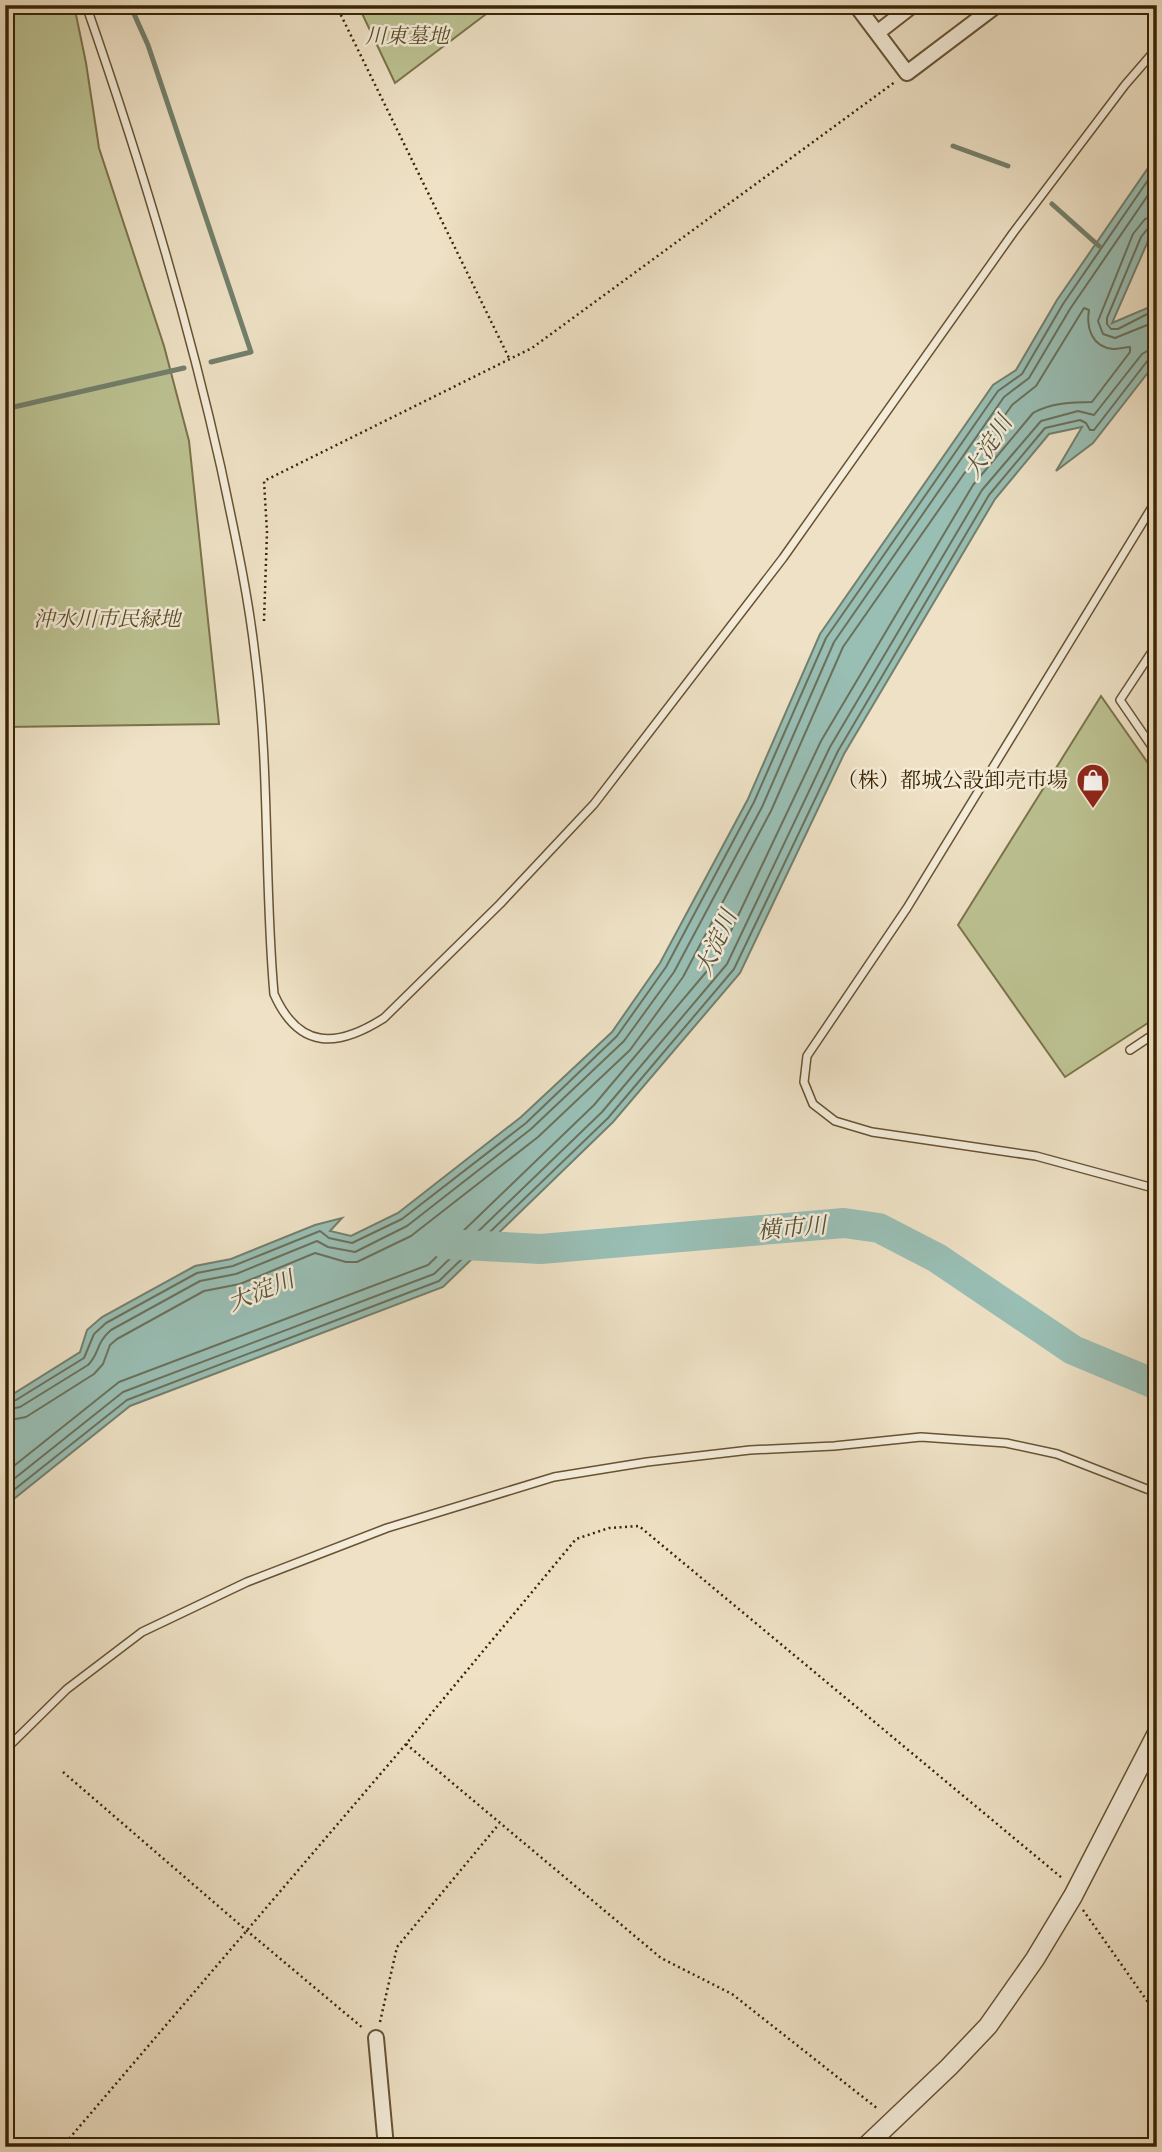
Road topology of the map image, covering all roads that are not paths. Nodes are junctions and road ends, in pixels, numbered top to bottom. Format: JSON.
{"nodes":[{"id":1,"x":86,"y":5,"type":"edge"},
{"id":2,"x":856,"y":5,"type":"edge"},
{"id":3,"x":913,"y":5,"type":"edge"},
{"id":4,"x":997,"y":5,"type":"edge"},
{"id":5,"x":877,"y":33,"type":"junction"},
{"id":6,"x":1157,"y":48,"type":"edge"},
{"id":7,"x":1157,"y":499,"type":"edge"},
{"id":8,"x":1157,"y":644,"type":"edge"},
{"id":9,"x":1157,"y":754,"type":"edge"},
{"id":10,"x":1157,"y":1032,"type":"edge"},
{"id":11,"x":1130,"y":1050,"type":"dead end"},
{"id":12,"x":1157,"y":1189,"type":"edge"},
{"id":13,"x":1157,"y":1493,"type":"edge"},
{"id":14,"x":1157,"y":1733,"type":"edge"},
{"id":15,"x":5,"y":1751,"type":"edge"},
{"id":16,"x":376,"y":2038,"type":"road end"},
{"id":17,"x":386,"y":2147,"type":"edge"},
{"id":18,"x":864,"y":2147,"type":"edge"}],
"edges":[{"from":1,"to":6,"type":"lane"},
{"from":2,"to":5,"type":"street"},
{"from":3,"to":5,"type":"street"},
{"from":4,"to":5,"type":"street"},
{"from":7,"to":12,"type":"lane"},
{"from":8,"to":9,"type":"lane"},
{"from":10,"to":11,"type":"lane"},
{"from":13,"to":15,"type":"lane"},
{"from":14,"to":18,"type":"street"},
{"from":16,"to":17,"type":"street"}]}
